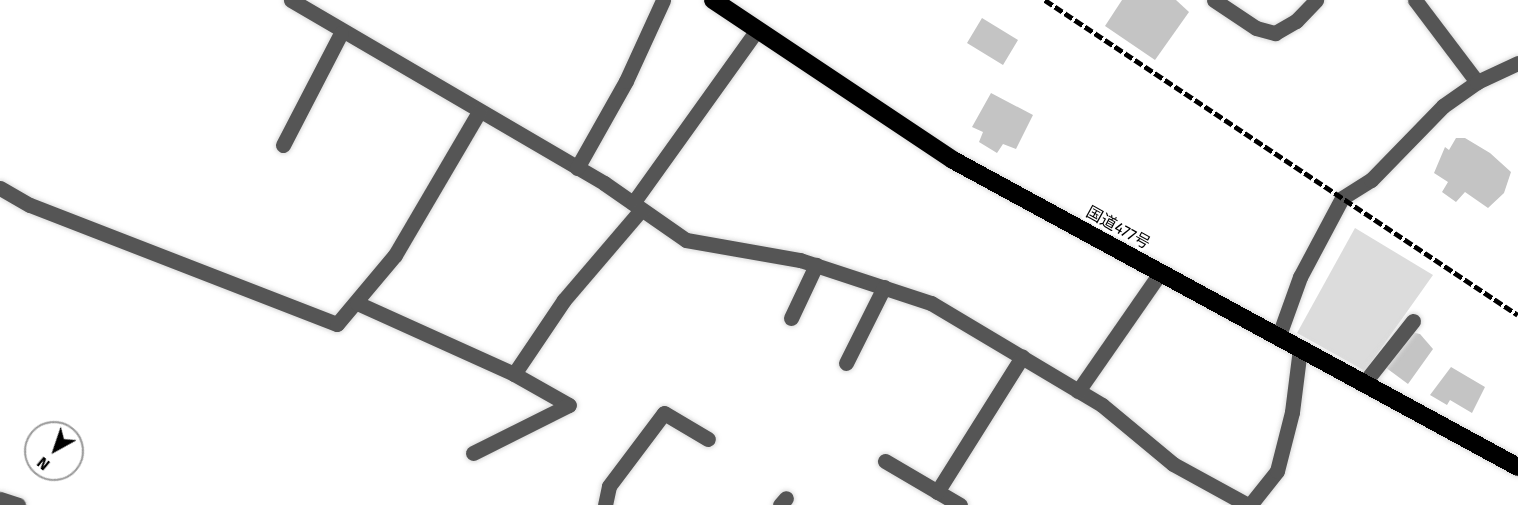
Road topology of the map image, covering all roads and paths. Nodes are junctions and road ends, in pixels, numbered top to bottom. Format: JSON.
{"nodes":[{"id":1,"x":291,"y":0,"type":"edge"},
{"id":2,"x":663,"y":0,"type":"edge"},
{"id":3,"x":713,"y":0,"type":"edge"},
{"id":4,"x":1214,"y":0,"type":"edge"},
{"id":5,"x":1316,"y":0,"type":"edge"},
{"id":6,"x":1415,"y":0,"type":"edge"},
{"id":7,"x":757,"y":30,"type":"junction"},
{"id":8,"x":341,"y":33,"type":"junction"},
{"id":9,"x":1518,"y":63,"type":"edge"},
{"id":10,"x":1477,"y":82,"type":"junction"},
{"id":11,"x":479,"y":112,"type":"junction"},
{"id":12,"x":283,"y":145,"type":"dead end"},
{"id":13,"x":577,"y":168,"type":"junction"},
{"id":14,"x":0,"y":188,"type":"edge"},
{"id":15,"x":637,"y":207,"type":"junction"},
{"id":16,"x":816,"y":265,"type":"junction"},
{"id":17,"x":1160,"y":273,"type":"junction"},
{"id":18,"x":884,"y":287,"type":"junction"},
{"id":19,"x":357,"y":303,"type":"junction"},
{"id":20,"x":791,"y":318,"type":"dead end"},
{"id":21,"x":1413,"y":321,"type":"dead end"},
{"id":22,"x":1278,"y":338,"type":"junction"},
{"id":23,"x":1300,"y":349,"type":"junction"},
{"id":24,"x":1022,"y":357,"type":"junction"},
{"id":25,"x":846,"y":363,"type":"dead end"},
{"id":26,"x":514,"y":374,"type":"junction"},
{"id":27,"x":1364,"y":383,"type":"junction"},
{"id":28,"x":1078,"y":391,"type":"junction"},
{"id":29,"x":708,"y":439,"type":"dead end"},
{"id":30,"x":473,"y":453,"type":"dead end"},
{"id":31,"x":885,"y":461,"type":"dead end"},
{"id":32,"x":1518,"y":467,"type":"edge"},
{"id":33,"x":937,"y":492,"type":"junction"},
{"id":34,"x":0,"y":499,"type":"edge"},
{"id":35,"x":1243,"y":504,"type":"edge"},
{"id":36,"x":18,"y":505,"type":"edge"},
{"id":37,"x":605,"y":505,"type":"edge"},
{"id":38,"x":960,"y":505,"type":"edge"}],
"edges":[{"from":1,"to":8,"type":"street"},
{"from":2,"to":13,"type":"street"},
{"from":3,"to":7,"type":"highway","name":"国道477号"},
{"from":4,"to":5,"type":"street"},
{"from":6,"to":10,"type":"street"},
{"from":7,"to":15,"type":"street"},
{"from":7,"to":17,"type":"highway","name":"国道477号"},
{"from":8,"to":11,"type":"street"},
{"from":8,"to":12,"type":"street"},
{"from":9,"to":10,"type":"street"},
{"from":10,"to":22,"type":"street"},
{"from":11,"to":13,"type":"street"},
{"from":11,"to":19,"type":"street"},
{"from":13,"to":15,"type":"street"},
{"from":14,"to":19,"type":"street"},
{"from":15,"to":16,"type":"street"},
{"from":15,"to":26,"type":"street"},
{"from":16,"to":18,"type":"street"},
{"from":16,"to":20,"type":"street"},
{"from":17,"to":22,"type":"highway","name":"国道477号"},
{"from":17,"to":28,"type":"street"},
{"from":18,"to":24,"type":"street"},
{"from":18,"to":25,"type":"street"},
{"from":19,"to":26,"type":"street"},
{"from":21,"to":27,"type":"street"},
{"from":22,"to":23,"type":"highway","name":"国道477号"},
{"from":23,"to":27,"type":"highway","name":"国道477号"},
{"from":23,"to":35,"type":"street"},
{"from":24,"to":28,"type":"street"},
{"from":24,"to":33,"type":"street"},
{"from":26,"to":30,"type":"street"},
{"from":27,"to":32,"type":"highway","name":"国道477号"},
{"from":28,"to":35,"type":"street"},
{"from":29,"to":37,"type":"street"},
{"from":31,"to":33,"type":"street"},
{"from":33,"to":38,"type":"street"},
{"from":34,"to":36,"type":"street"}]}
